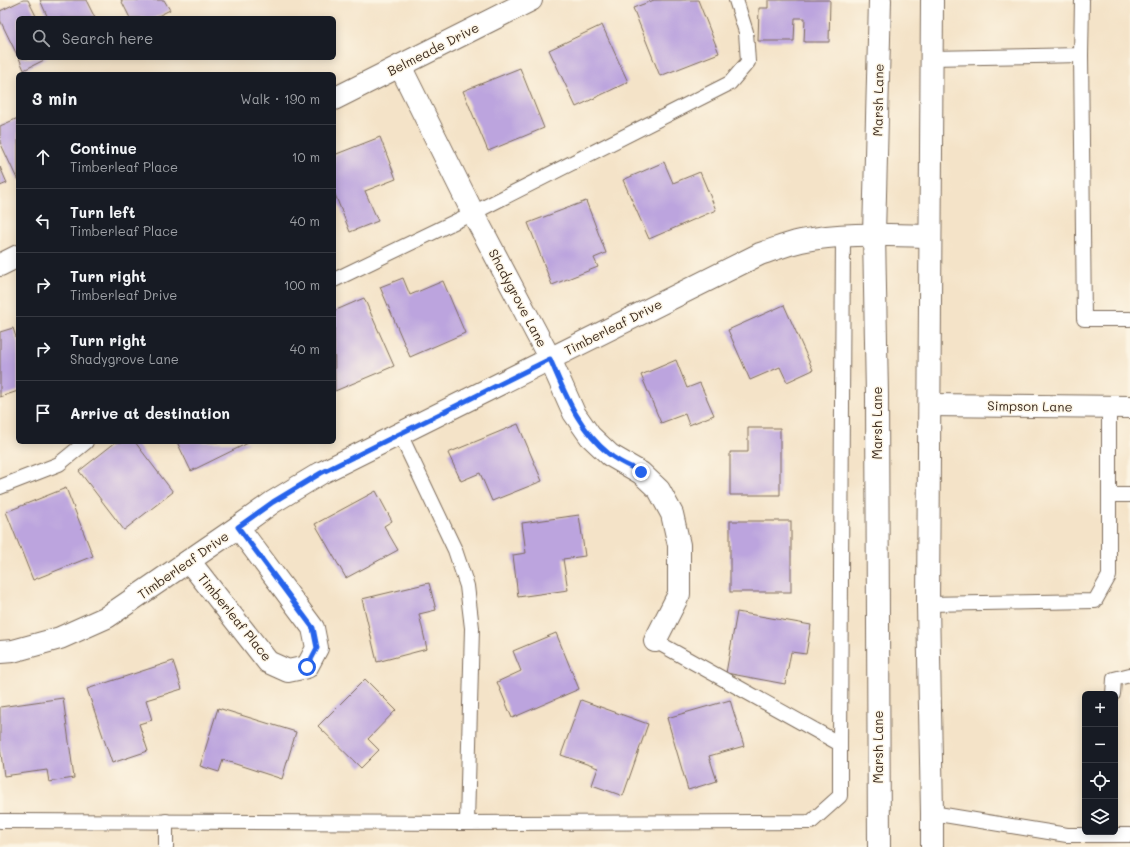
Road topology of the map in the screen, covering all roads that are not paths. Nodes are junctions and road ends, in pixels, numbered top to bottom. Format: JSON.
{"nodes":[{"id":1,"x":531,"y":0,"type":"edge"},
{"id":2,"x":736,"y":0,"type":"edge"},
{"id":3,"x":880,"y":0,"type":"edge"},
{"id":4,"x":932,"y":0,"type":"edge"},
{"id":5,"x":1082,"y":0,"type":"edge"},
{"id":6,"x":1081,"y":55,"type":"junction"},
{"id":7,"x":932,"y":58,"type":"junction"},
{"id":8,"x":400,"y":66,"type":"junction"},
{"id":9,"x":336,"y":97,"type":"edge"},
{"id":10,"x":473,"y":213,"type":"junction"},
{"id":11,"x":874,"y":234,"type":"junction"},
{"id":12,"x":843,"y":235,"type":"junction"},
{"id":13,"x":930,"y":236,"type":"junction"},
{"id":14,"x":16,"y":257,"type":"edge"},
{"id":15,"x":0,"y":265,"type":"edge"},
{"id":16,"x":336,"y":279,"type":"edge"},
{"id":17,"x":1130,"y":319,"type":"edge"},
{"id":18,"x":550,"y":359,"type":"junction"},
{"id":19,"x":930,"y":405,"type":"junction"},
{"id":20,"x":1120,"y":407,"type":"edge"},
{"id":21,"x":400,"y":434,"type":"junction"},
{"id":22,"x":84,"y":444,"type":"edge"},
{"id":23,"x":0,"y":487,"type":"edge"},
{"id":24,"x":1110,"y":495,"type":"junction"},
{"id":25,"x":1130,"y":495,"type":"edge"},
{"id":26,"x":238,"y":527,"type":"junction"},
{"id":27,"x":189,"y":561,"type":"junction"},
{"id":28,"x":928,"y":604,"type":"junction"},
{"id":29,"x":655,"y":641,"type":"joint"},
{"id":30,"x":0,"y":652,"type":"edge"},
{"id":31,"x":1130,"y":675,"type":"edge"},
{"id":32,"x":1113,"y":691,"type":"edge"},
{"id":33,"x":840,"y":744,"type":"junction"},
{"id":34,"x":932,"y":813,"type":"junction"},
{"id":35,"x":0,"y":821,"type":"edge"},
{"id":36,"x":166,"y":821,"type":"junction"},
{"id":37,"x":467,"y":823,"type":"junction"},
{"id":38,"x":1130,"y":835,"type":"edge"},
{"id":39,"x":1104,"y":838,"type":"edge"},
{"id":40,"x":166,"y":847,"type":"edge"},
{"id":41,"x":879,"y":847,"type":"edge"},
{"id":42,"x":932,"y":847,"type":"edge"}],
"edges":[{"from":1,"to":8,"type":"street","name":"Belmeade Drive"},
{"from":2,"to":10,"type":"lane"},
{"from":3,"to":11,"type":"street","name":"Marsh Lane"},
{"from":4,"to":7,"type":"street"},
{"from":5,"to":6,"type":"lane"},
{"from":6,"to":7,"type":"lane"},
{"from":6,"to":17,"type":"lane"},
{"from":7,"to":13,"type":"street"},
{"from":8,"to":9,"type":"street","name":"Belmeade Drive"},
{"from":8,"to":10,"type":"street","name":"Shadygrove Lane"},
{"from":10,"to":16,"type":"lane"},
{"from":10,"to":18,"type":"street","name":"Shadygrove Lane"},
{"from":11,"to":12,"type":"street","name":"Timberleaf Drive"},
{"from":11,"to":13,"type":"street","name":"Timberleaf Drive"},
{"from":11,"to":41,"type":"street","name":"Marsh Lane"},
{"from":12,"to":18,"type":"street","name":"Timberleaf Drive"},
{"from":12,"to":33,"type":"lane"},
{"from":13,"to":19,"type":"street"},
{"from":14,"to":15,"type":"street"},
{"from":18,"to":21,"type":"street","name":"Timberleaf Drive"},
{"from":18,"to":29,"type":"street","name":"Shadygrove Lane"},
{"from":19,"to":20,"type":"street","name":"Simpson Lane"},
{"from":19,"to":28,"type":"street"},
{"from":20,"to":24,"type":"lane"},
{"from":21,"to":26,"type":"street","name":"Timberleaf Drive"},
{"from":21,"to":37,"type":"lane"},
{"from":22,"to":23,"type":"lane"},
{"from":24,"to":25,"type":"lane"},
{"from":24,"to":28,"type":"lane"},
{"from":26,"to":27,"type":"street","name":"Timberleaf Drive"},
{"from":26,"to":27,"type":"street","name":"Timberleaf Place"},
{"from":27,"to":30,"type":"street","name":"Timberleaf Drive"},
{"from":28,"to":34,"type":"street"},
{"from":29,"to":33,"type":"lane"},
{"from":31,"to":32,"type":"lane"},
{"from":33,"to":37,"type":"lane"},
{"from":34,"to":39,"type":"lane"},
{"from":34,"to":42,"type":"street"},
{"from":35,"to":36,"type":"lane"},
{"from":36,"to":37,"type":"lane"},
{"from":36,"to":40,"type":"lane"},
{"from":38,"to":39,"type":"lane"}]}
